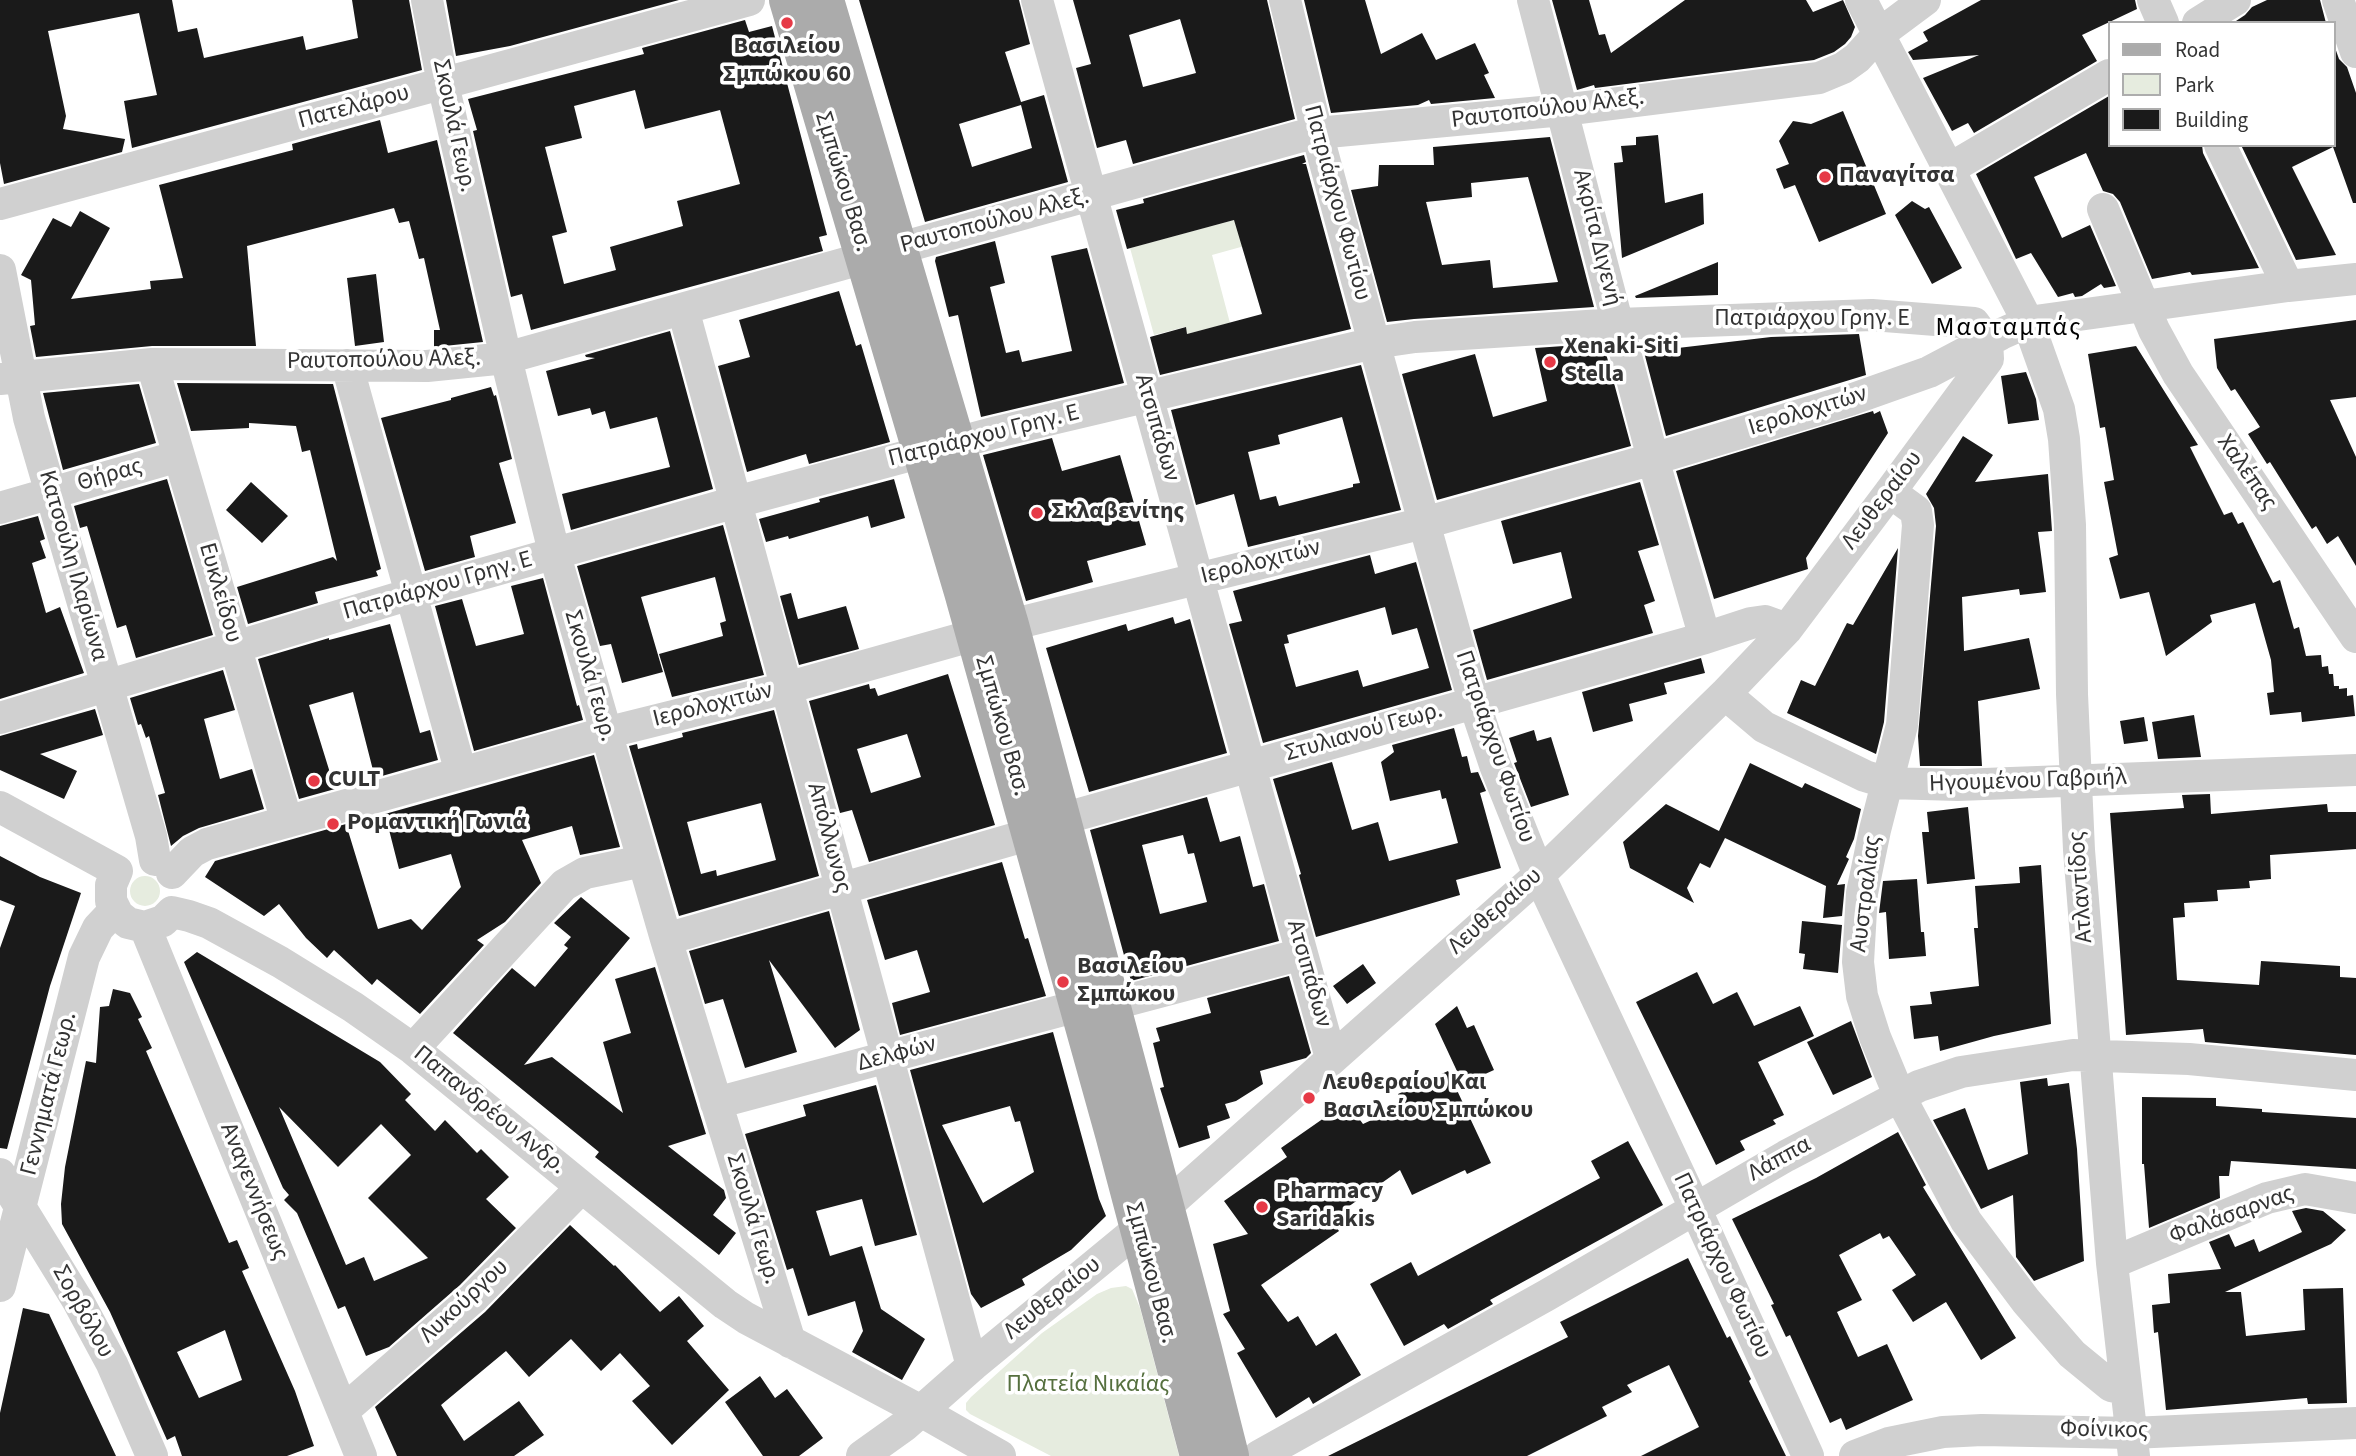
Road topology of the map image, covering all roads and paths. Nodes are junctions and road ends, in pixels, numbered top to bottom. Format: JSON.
{"nodes":[{"id":1,"x":426,"y":0,"type":"edge"},
{"id":2,"x":749,"y":0,"type":"edge"},
{"id":3,"x":788,"y":0,"type":"edge"},
{"id":4,"x":825,"y":0,"type":"edge"},
{"id":5,"x":1037,"y":0,"type":"edge"},
{"id":6,"x":1285,"y":0,"type":"edge"},
{"id":7,"x":1533,"y":0,"type":"edge"},
{"id":8,"x":1860,"y":0,"type":"edge"},
{"id":9,"x":1925,"y":0,"type":"edge"},
{"id":10,"x":2153,"y":0,"type":"edge"},
{"id":11,"x":2235,"y":0,"type":"edge"},
{"id":12,"x":2338,"y":0,"type":"edge"},
{"id":13,"x":2162,"y":21,"type":"edge"},
{"id":14,"x":2200,"y":21,"type":"edge"},
{"id":15,"x":1878,"y":35,"type":"junction"},
{"id":16,"x":2356,"y":52,"type":"edge"},
{"id":17,"x":2108,"y":76,"type":"edge"},
{"id":18,"x":443,"y":84,"type":"junction"},
{"id":19,"x":1563,"y":110,"type":"junction"},
{"id":20,"x":1317,"y":133,"type":"junction"},
{"id":21,"x":2221,"y":147,"type":"edge"},
{"id":22,"x":1949,"y":169,"type":"junction"},
{"id":23,"x":1091,"y":196,"type":"junction"},
{"id":24,"x":0,"y":204,"type":"edge"},
{"id":25,"x":2103,"y":209,"type":"dead end"},
{"id":26,"x":882,"y":254,"type":"junction"},
{"id":27,"x":0,"y":270,"type":"edge"},
{"id":28,"x":2356,"y":279,"type":"edge"},
{"id":29,"x":2288,"y":286,"type":"junction"},
{"id":30,"x":2144,"y":306,"type":"junction"},
{"id":31,"x":683,"y":309,"type":"junction"},
{"id":32,"x":2028,"y":322,"type":"junction"},
{"id":33,"x":1618,"y":324,"type":"junction"},
{"id":34,"x":1987,"y":341,"type":"junction"},
{"id":35,"x":1374,"y":343,"type":"junction"},
{"id":36,"x":506,"y":358,"type":"junction"},
{"id":37,"x":152,"y":364,"type":"junction"},
{"id":38,"x":347,"y":365,"type":"junction"},
{"id":39,"x":10,"y":377,"type":"edge"},
{"id":40,"x":1147,"y":397,"type":"junction"},
{"id":41,"x":939,"y":447,"type":"junction"},
{"id":42,"x":179,"y":456,"type":"junction"},
{"id":43,"x":1653,"y":459,"type":"junction"},
{"id":44,"x":50,"y":492,"type":"junction"},
{"id":45,"x":1890,"y":492,"type":"junction"},
{"id":46,"x":736,"y":502,"type":"junction"},
{"id":47,"x":0,"y":508,"type":"edge"},
{"id":48,"x":1424,"y":523,"type":"junction"},
{"id":49,"x":554,"y":552,"type":"junction"},
{"id":50,"x":1198,"y":578,"type":"junction"},
{"id":51,"x":411,"y":594,"type":"junction"},
{"id":52,"x":1787,"y":629,"type":"junction"},
{"id":53,"x":993,"y":630,"type":"junction"},
{"id":54,"x":2356,"y":637,"type":"edge"},
{"id":55,"x":1704,"y":638,"type":"junction"},
{"id":56,"x":235,"y":647,"type":"junction"},
{"id":57,"x":107,"y":685,"type":"junction"},
{"id":58,"x":786,"y":688,"type":"junction"},
{"id":59,"x":1725,"y":694,"type":"junction"},
{"id":60,"x":1474,"y":702,"type":"junction"},
{"id":61,"x":0,"y":718,"type":"edge"},
{"id":62,"x":605,"y":733,"type":"junction"},
{"id":63,"x":1250,"y":766,"type":"junction"},
{"id":64,"x":2356,"y":770,"type":"edge"},
{"id":65,"x":461,"y":773,"type":"junction"},
{"id":66,"x":2076,"y":782,"type":"junction"},
{"id":67,"x":1888,"y":783,"type":"junction"},
{"id":68,"x":0,"y":807,"type":"edge"},
{"id":69,"x":287,"y":822,"type":"junction"},
{"id":70,"x":1047,"y":827,"type":"junction"},
{"id":71,"x":643,"y":861,"type":"junction"},
{"id":72,"x":164,"y":866,"type":"junction"},
{"id":73,"x":117,"y":871,"type":"junction"},
{"id":74,"x":1539,"y":875,"type":"junction"},
{"id":75,"x":842,"y":889,"type":"junction"},
{"id":76,"x":115,"y":910,"type":"junction"},
{"id":77,"x":172,"y":912,"type":"junction"},
{"id":78,"x":145,"y":927,"type":"junction"},
{"id":79,"x":666,"y":939,"type":"junction"},
{"id":80,"x":1302,"y":954,"type":"junction"},
{"id":81,"x":1094,"y":1006,"type":"junction"},
{"id":82,"x":413,"y":1049,"type":"junction"},
{"id":83,"x":2095,"y":1055,"type":"junction"},
{"id":84,"x":888,"y":1058,"type":"junction"},
{"id":85,"x":1331,"y":1058,"type":"junction"},
{"id":86,"x":2356,"y":1074,"type":"edge"},
{"id":87,"x":1899,"y":1095,"type":"junction"},
{"id":88,"x":716,"y":1103,"type":"junction"},
{"id":89,"x":0,"y":1174,"type":"edge"},
{"id":90,"x":582,"y":1187,"type":"junction"},
{"id":91,"x":2356,"y":1198,"type":"edge"},
{"id":92,"x":21,"y":1207,"type":"junction"},
{"id":93,"x":1695,"y":1208,"type":"junction"},
{"id":94,"x":1152,"y":1218,"type":"junction"},
{"id":95,"x":2112,"y":1263,"type":"junction"},
{"id":96,"x":0,"y":1286,"type":"edge"},
{"id":97,"x":790,"y":1342,"type":"junction"},
{"id":98,"x":972,"y":1366,"type":"junction"},
{"id":99,"x":2126,"y":1389,"type":"junction"},
{"id":100,"x":343,"y":1411,"type":"junction"},
{"id":101,"x":921,"y":1411,"type":"junction"},
{"id":102,"x":2356,"y":1423,"type":"edge"},
{"id":103,"x":2133,"y":1444,"type":"edge"},
{"id":104,"x":356,"y":1455,"type":"edge"},
{"id":105,"x":152,"y":1456,"type":"edge"},
{"id":106,"x":862,"y":1456,"type":"edge"},
{"id":107,"x":1000,"y":1456,"type":"edge"},
{"id":108,"x":1199,"y":1456,"type":"edge"},
{"id":109,"x":1230,"y":1456,"type":"edge"},
{"id":110,"x":1259,"y":1456,"type":"edge"},
{"id":111,"x":1808,"y":1456,"type":"edge"},
{"id":112,"x":1855,"y":1456,"type":"edge"}],
"edges":[{"from":1,"to":18,"type":"street","name":"Σκουλά Γεωρ."},
{"from":2,"to":18,"type":"street","name":"Πατελάρου"},
{"from":3,"to":26,"type":"main road","name":"Σμπώκου Βασ."},
{"from":4,"to":26,"type":"main road","name":"Σμπώκου Βασ."},
{"from":5,"to":23,"type":"street","name":"Ατσιπάδων"},
{"from":6,"to":20,"type":"street","name":"Πατριάρχου Φωτίου"},
{"from":7,"to":19,"type":"street","name":"Ακρίτα Διγενή"},
{"from":8,"to":15,"type":"street","name":"Ατλαντίδος"},
{"from":9,"to":15,"type":"street","name":"Ραυτοπούλου Αλεξ."},
{"from":10,"to":13,"type":"street"},
{"from":11,"to":14,"type":"street"},
{"from":12,"to":16,"type":"street"},
{"from":15,"to":19,"type":"street","name":"Ραυτοπούλου Αλεξ."},
{"from":15,"to":22,"type":"street","name":"Ατλαντίδος"},
{"from":17,"to":22,"type":"street"},
{"from":18,"to":24,"type":"street","name":"Πατελάρου"},
{"from":18,"to":36,"type":"street","name":"Σκουλά Γεωρ."},
{"from":19,"to":20,"type":"street","name":"Ραυτοπούλου Αλεξ."},
{"from":19,"to":33,"type":"street","name":"Ακρίτα Διγενή"},
{"from":20,"to":23,"type":"street","name":"Ραυτοπούλου Αλεξ."},
{"from":20,"to":35,"type":"street","name":"Πατριάρχου Φωτίου"},
{"from":21,"to":29,"type":"street"},
{"from":22,"to":32,"type":"street","name":"Ατλαντίδος"},
{"from":23,"to":26,"type":"street","name":"Ραυτοπούλου Αλεξ."},
{"from":23,"to":40,"type":"street","name":"Ατσιπάδων"},
{"from":25,"to":30,"type":"street","name":"Χαλέπας"},
{"from":26,"to":31,"type":"street","name":"Ραυτοπούλου Αλεξ."},
{"from":26,"to":41,"type":"main road","name":"Σμπώκου Βασ."},
{"from":27,"to":39,"type":"street","name":"Κατσούλη Ιλαρίωνα"},
{"from":28,"to":29,"type":"street","name":"Ιερολοχιτών"},
{"from":29,"to":30,"type":"street","name":"Ιερολοχιτών"},
{"from":30,"to":32,"type":"street","name":"Ιερολοχιτών"},
{"from":30,"to":54,"type":"street","name":"Χαλέπας"},
{"from":31,"to":36,"type":"street","name":"Ραυτοπούλου Αλεξ."},
{"from":31,"to":46,"type":"street","name":"Απόλλωνος"},
{"from":32,"to":34,"type":"street","name":"Ιερολοχιτών"},
{"from":32,"to":66,"type":"street","name":"Ατλαντίδος"},
{"from":33,"to":34,"type":"street","name":"Πατριάρχου Γρηγ. Ε"},
{"from":33,"to":35,"type":"street","name":"Πατριάρχου Γρηγ. Ε"},
{"from":33,"to":43,"type":"street","name":"Ακρίτα Διγενή"},
{"from":34,"to":43,"type":"street","name":"Ιερολοχιτών"},
{"from":34,"to":45,"type":"street","name":"Λευθεραίου"},
{"from":35,"to":40,"type":"street","name":"Πατριάρχου Γρηγ. Ε"},
{"from":35,"to":48,"type":"street","name":"Πατριάρχου Φωτίου"},
{"from":36,"to":38,"type":"street","name":"Ραυτοπούλου Αλεξ."},
{"from":36,"to":49,"type":"street","name":"Σκουλά Γεωρ."},
{"from":37,"to":38,"type":"street","name":"Ραυτοπούλου Αλεξ."},
{"from":37,"to":39,"type":"street","name":"Ραυτοπούλου Αλεξ."},
{"from":37,"to":42,"type":"street","name":"Ευκλείδου"},
{"from":38,"to":51,"type":"street"},
{"from":39,"to":44,"type":"street","name":"Κατσούλη Ιλαρίωνα"},
{"from":40,"to":41,"type":"street","name":"Πατριάρχου Γρηγ. Ε"},
{"from":40,"to":50,"type":"street","name":"Ατσιπάδων"},
{"from":41,"to":46,"type":"street","name":"Πατριάρχου Γρηγ. Ε"},
{"from":41,"to":53,"type":"main road","name":"Σμπώκου Βασ."},
{"from":42,"to":44,"type":"street","name":"Θήρας"},
{"from":42,"to":56,"type":"street","name":"Ευκλείδου"},
{"from":43,"to":48,"type":"street","name":"Ιερολοχιτών"},
{"from":43,"to":55,"type":"street","name":"Ακρίτα Διγενή"},
{"from":44,"to":47,"type":"street","name":"Θήρας"},
{"from":44,"to":57,"type":"street","name":"Κατσούλη Ιλαρίωνα"},
{"from":45,"to":52,"type":"street","name":"Λευθεραίου"},
{"from":45,"to":67,"type":"street","name":"Αυστραλίας"},
{"from":46,"to":49,"type":"street","name":"Πατριάρχου Γρηγ. Ε"},
{"from":46,"to":58,"type":"street","name":"Απόλλωνος"},
{"from":48,"to":50,"type":"street","name":"Ιερολοχιτών"},
{"from":48,"to":60,"type":"street","name":"Πατριάρχου Φωτίου"},
{"from":49,"to":51,"type":"street","name":"Πατριάρχου Γρηγ. Ε"},
{"from":49,"to":62,"type":"street","name":"Σκουλά Γεωρ."},
{"from":50,"to":53,"type":"street","name":"Ιερολοχιτών"},
{"from":50,"to":63,"type":"street","name":"Ατσιπάδων"},
{"from":51,"to":56,"type":"street","name":"Πατριάρχου Γρηγ. Ε"},
{"from":51,"to":65,"type":"street"},
{"from":52,"to":55,"type":"street","name":"Στυλιανού Γεωρ."},
{"from":52,"to":59,"type":"street","name":"Λευθεραίου"},
{"from":53,"to":58,"type":"street","name":"Ιερολοχιτών"},
{"from":53,"to":70,"type":"main road","name":"Σμπώκου Βασ."},
{"from":55,"to":60,"type":"street","name":"Στυλιανού Γεωρ."},
{"from":56,"to":57,"type":"street","name":"Πατριάρχου Γρηγ. Ε"},
{"from":56,"to":69,"type":"street","name":"Ευκλείδου"},
{"from":57,"to":61,"type":"street","name":"Πατριάρχου Γρηγ. Ε"},
{"from":57,"to":72,"type":"street","name":"Κατσούλη Ιλαρίωνα"},
{"from":58,"to":62,"type":"street","name":"Ιερολοχιτών"},
{"from":58,"to":75,"type":"street","name":"Απόλλωνος"},
{"from":59,"to":67,"type":"street","name":"Ηγουμένου Γαβριήλ"},
{"from":59,"to":74,"type":"street","name":"Λευθεραίου"},
{"from":60,"to":63,"type":"street","name":"Στυλιανού Γεωρ."},
{"from":60,"to":74,"type":"street","name":"Πατριάρχου Φωτίου"},
{"from":62,"to":65,"type":"street","name":"Ιερολοχιτών"},
{"from":62,"to":71,"type":"street","name":"Σκουλά Γεωρ."},
{"from":63,"to":70,"type":"street","name":"Στυλιανού Γεωρ."},
{"from":63,"to":80,"type":"street","name":"Ατσιπάδων"},
{"from":64,"to":66,"type":"street","name":"Ηγουμένου Γαβριήλ"},
{"from":65,"to":69,"type":"street","name":"Ιερολοχιτών"},
{"from":66,"to":67,"type":"street","name":"Ηγουμένου Γαβριήλ"},
{"from":66,"to":83,"type":"street","name":"Ατλαντίδος"},
{"from":67,"to":87,"type":"street","name":"Αυστραλίας"},
{"from":68,"to":73,"type":"street"},
{"from":69,"to":72,"type":"street","name":"Ιερολοχιτών"},
{"from":70,"to":75,"type":"street","name":"Στυλιανού Γεωρ."},
{"from":70,"to":81,"type":"main road","name":"Σμπώκου Βασ."},
{"from":71,"to":79,"type":"street","name":"Σκουλά Γεωρ."},
{"from":71,"to":82,"type":"street"},
{"from":72,"to":73,"type":"street"},
{"from":72,"to":77,"type":"street"},
{"from":73,"to":76,"type":"street"},
{"from":74,"to":85,"type":"street","name":"Λευθεραίου"},
{"from":74,"to":93,"type":"street","name":"Πατριάρχου Φωτίου"},
{"from":75,"to":79,"type":"street","name":"Στυλιανού Γεωρ."},
{"from":75,"to":84,"type":"street","name":"Απόλλωνος"},
{"from":76,"to":78,"type":"street"},
{"from":76,"to":92,"type":"street","name":"Γεννηματά Γεωρ."},
{"from":77,"to":78,"type":"street"},
{"from":77,"to":82,"type":"street","name":"Παπανδρέου Ανδρ."},
{"from":78,"to":100,"type":"street","name":"Αναγεννήσεως"},
{"from":79,"to":88,"type":"street","name":"Σκουλά Γεωρ."},
{"from":80,"to":81,"type":"street","name":"Δελφών"},
{"from":80,"to":85,"type":"street","name":"Ατσιπάδων"},
{"from":81,"to":84,"type":"street","name":"Δελφών"},
{"from":81,"to":94,"type":"main road","name":"Σμπώκου Βασ."},
{"from":82,"to":90,"type":"street","name":"Παπανδρέου Ανδρ."},
{"from":83,"to":86,"type":"street","name":"Λάππα"},
{"from":83,"to":87,"type":"street","name":"Λάππα"},
{"from":83,"to":95,"type":"street","name":"Ατλαντίδος"},
{"from":84,"to":88,"type":"street","name":"Δελφών"},
{"from":84,"to":98,"type":"street","name":"Απόλλωνος"},
{"from":85,"to":94,"type":"street","name":"Λευθεραίου"},
{"from":87,"to":93,"type":"street","name":"Λάππα"},
{"from":87,"to":99,"type":"street","name":"Αυστραλίας"},
{"from":88,"to":97,"type":"street","name":"Σκουλά Γεωρ."},
{"from":89,"to":92,"type":"street","name":"Σορβόλου"},
{"from":90,"to":97,"type":"street","name":"Παπανδρέου Ανδρ."},
{"from":90,"to":100,"type":"street","name":"Λυκούργου"},
{"from":91,"to":95,"type":"street","name":"Φαλάσαρνας"},
{"from":92,"to":96,"type":"street","name":"Γεννηματά Γεωρ."},
{"from":92,"to":105,"type":"street","name":"Σορβόλου"},
{"from":93,"to":110,"type":"street","name":"Λάππα"},
{"from":93,"to":111,"type":"street","name":"Πατριάρχου Φωτίου"},
{"from":94,"to":98,"type":"street","name":"Λευθεραίου"},
{"from":94,"to":108,"type":"main road","name":"Σμπώκου Βασ."},
{"from":94,"to":109,"type":"main road","name":"Σμπώκου Βασ."},
{"from":95,"to":99,"type":"street","name":"Ατλαντίδος"},
{"from":97,"to":101,"type":"street","name":"Παπανδρέου Ανδρ."},
{"from":98,"to":101,"type":"street","name":"Λευθεραίου"},
{"from":99,"to":103,"type":"street","name":"Ατλαντίδος"},
{"from":100,"to":104,"type":"street","name":"Αναγεννήσεως"},
{"from":101,"to":106,"type":"street","name":"Λευθεραίου"},
{"from":101,"to":107,"type":"street","name":"Παπανδρέου Ανδρ."},
{"from":102,"to":103,"type":"street","name":"Φοίνικος"},
{"from":103,"to":112,"type":"street","name":"Φοίνικος"}]}
